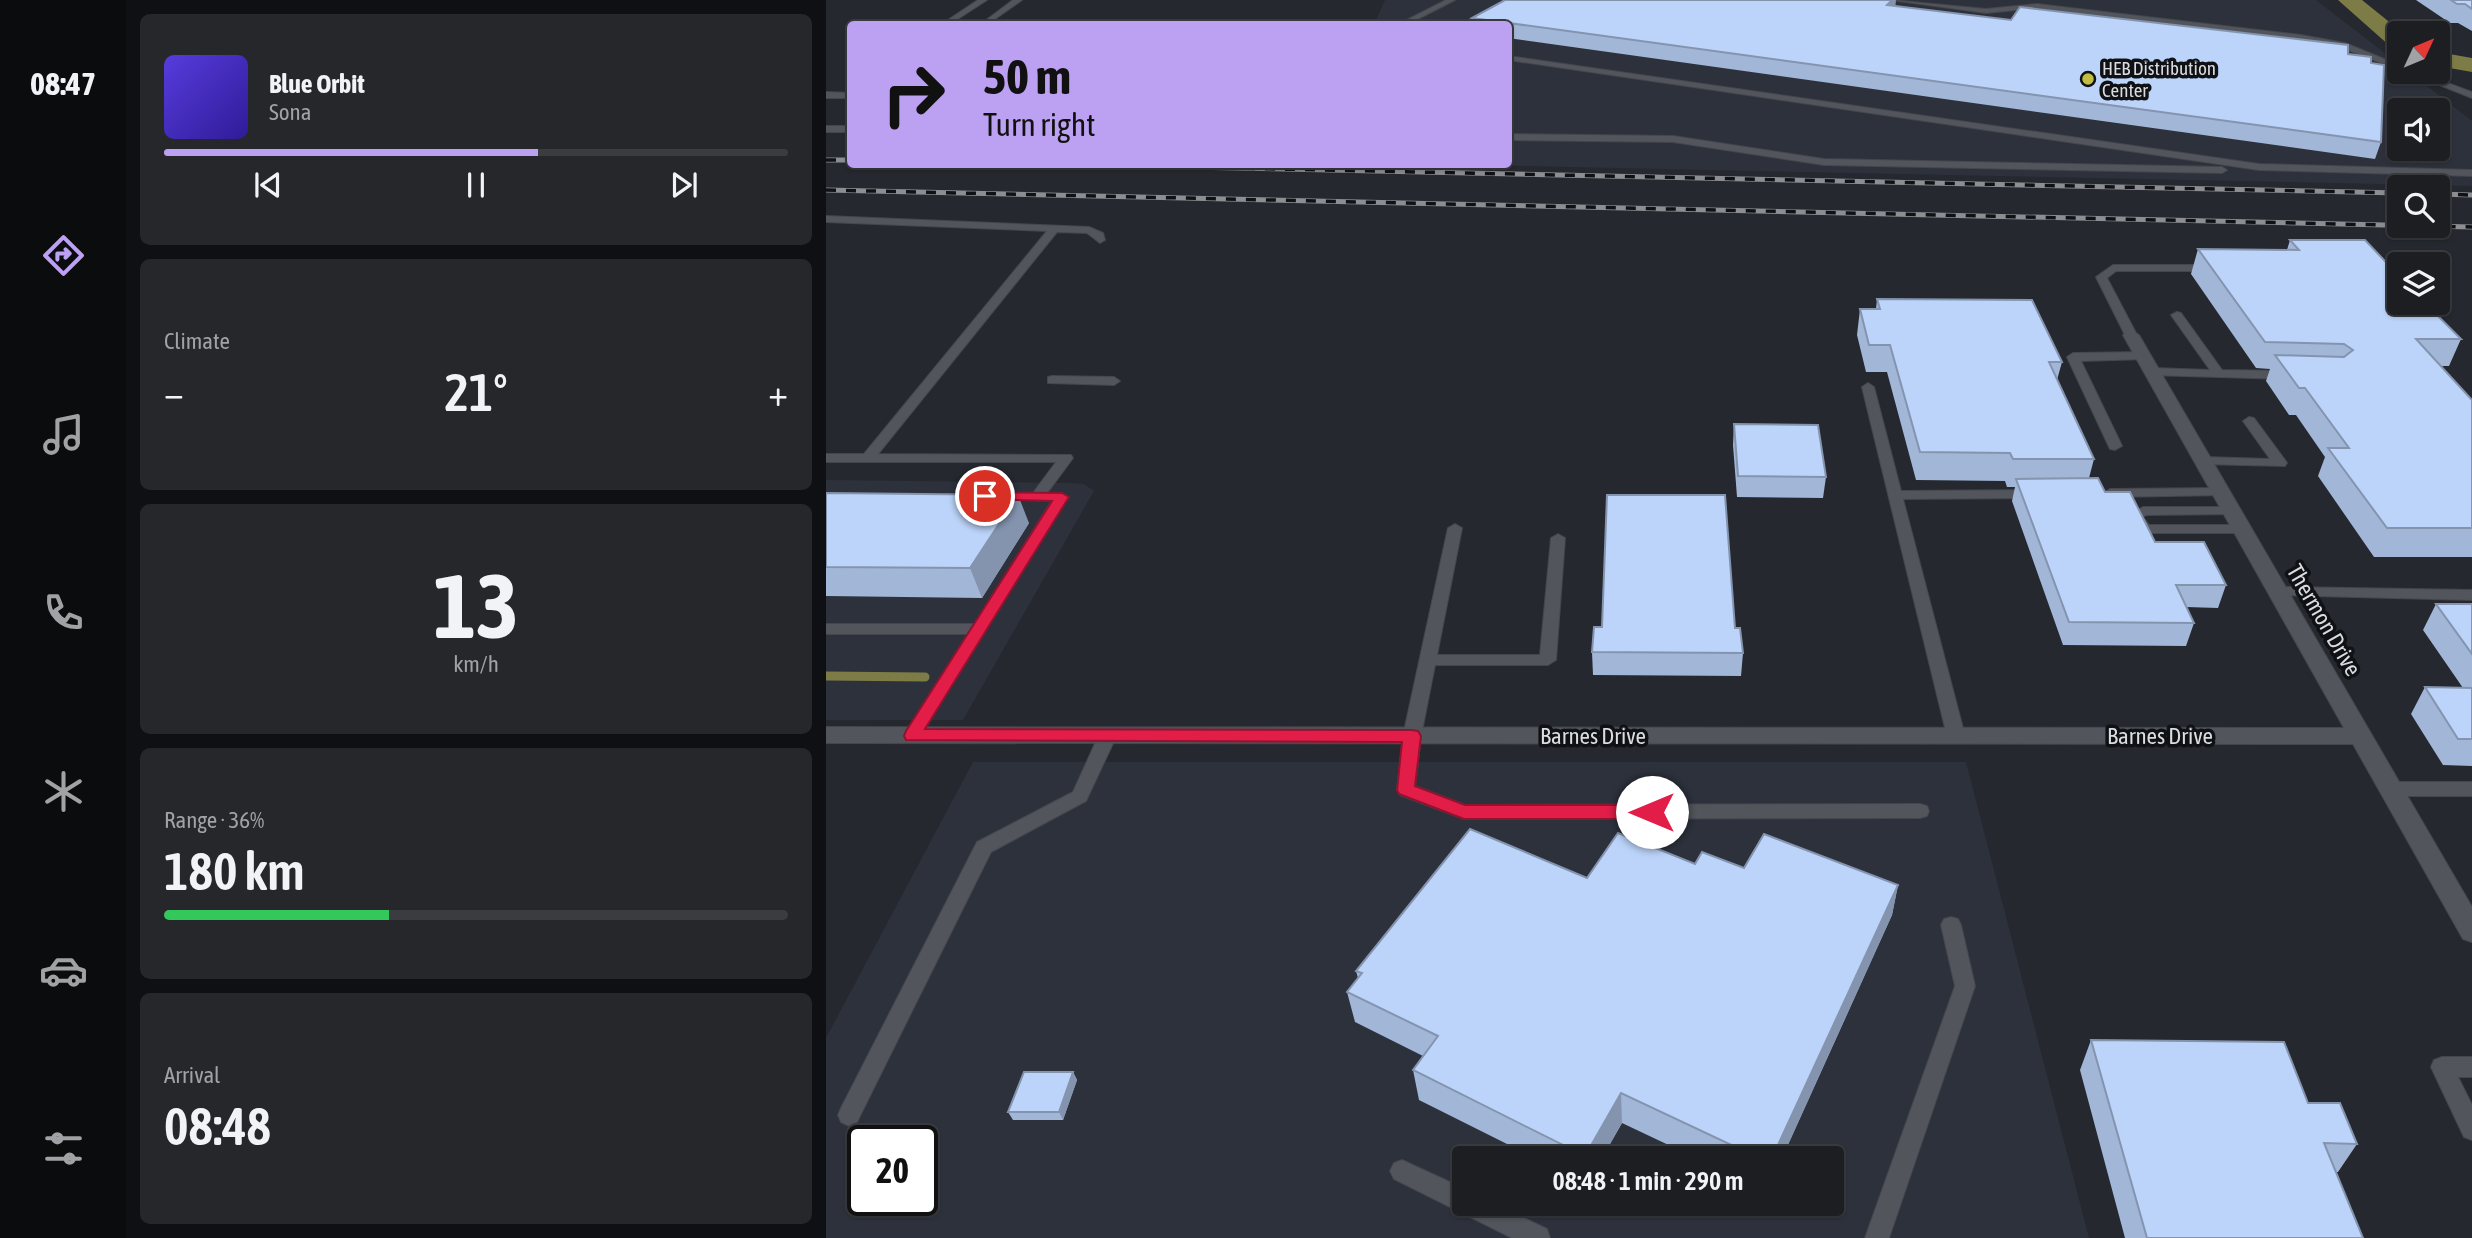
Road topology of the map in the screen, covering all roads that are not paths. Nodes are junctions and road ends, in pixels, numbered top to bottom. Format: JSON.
{"nodes":[{"id":1,"x":983,"y":0,"type":"edge"},
{"id":2,"x":1018,"y":0,"type":"edge"},
{"id":3,"x":1451,"y":0,"type":"edge"},
{"id":4,"x":1895,"y":0,"type":"edge"},
{"id":5,"x":951,"y":21,"type":"edge"},
{"id":6,"x":988,"y":21,"type":"edge"},
{"id":7,"x":1409,"y":21,"type":"edge"},
{"id":8,"x":1512,"y":59,"type":"edge"},
{"id":9,"x":2387,"y":63,"type":"edge"},
{"id":10,"x":2443,"y":84,"type":"edge"},
{"id":11,"x":847,"y":90,"type":"edge"},
{"id":12,"x":826,"y":95,"type":"edge"},
{"id":13,"x":840,"y":95,"type":"junction"},
{"id":14,"x":2472,"y":95,"type":"edge"},
{"id":15,"x":847,"y":96,"type":"edge"},
{"id":16,"x":826,"y":129,"type":"edge"},
{"id":17,"x":847,"y":130,"type":"edge"},
{"id":18,"x":1512,"y":136,"type":"edge"},
{"id":19,"x":2114,"y":146,"type":"junction"},
{"id":20,"x":2107,"y":167,"type":"junction"},
{"id":21,"x":2259,"y":167,"type":"junction"},
{"id":22,"x":2472,"y":173,"type":"edge"},
{"id":23,"x":826,"y":219,"type":"edge"},
{"id":24,"x":1054,"y":229,"type":"junction"},
{"id":25,"x":1100,"y":240,"type":"dead end"},
{"id":26,"x":2227,"y":268,"type":"edge"},
{"id":27,"x":2177,"y":316,"type":"dead end"},
{"id":28,"x":2131,"y":335,"type":"joint"},
{"id":29,"x":2148,"y":364,"type":"junction"},
{"id":30,"x":2218,"y":374,"type":"junction"},
{"id":31,"x":2296,"y":376,"type":"edge"},
{"id":32,"x":1052,"y":380,"type":"dead end"},
{"id":33,"x":1114,"y":381,"type":"dead end"},
{"id":34,"x":1868,"y":387,"type":"dead end"},
{"id":35,"x":2249,"y":421,"type":"dead end"},
{"id":36,"x":2115,"y":446,"type":"dead end"},
{"id":37,"x":826,"y":458,"type":"edge"},
{"id":38,"x":868,"y":458,"type":"junction"},
{"id":39,"x":2204,"y":461,"type":"junction"},
{"id":40,"x":2099,"y":493,"type":"edge"},
{"id":41,"x":2044,"y":494,"type":"edge"},
{"id":42,"x":1895,"y":495,"type":"junction"},
{"id":43,"x":2232,"y":511,"type":"junction"},
{"id":44,"x":1455,"y":528,"type":"dead end"},
{"id":45,"x":1558,"y":538,"type":"dead end"},
{"id":46,"x":2278,"y":592,"type":"junction"},
{"id":47,"x":2472,"y":595,"type":"edge"},
{"id":48,"x":826,"y":629,"type":"edge"},
{"id":49,"x":980,"y":629,"type":"junction"},
{"id":50,"x":1428,"y":660,"type":"junction"},
{"id":51,"x":826,"y":735,"type":"edge"},
{"id":52,"x":912,"y":736,"type":"junction"},
{"id":53,"x":1412,"y":736,"type":"junction"},
{"id":54,"x":1956,"y":736,"type":"junction"},
{"id":55,"x":2360,"y":736,"type":"junction"},
{"id":56,"x":1107,"y":737,"type":"junction"},
{"id":57,"x":2390,"y":789,"type":"junction"},
{"id":58,"x":2472,"y":789,"type":"edge"},
{"id":59,"x":1920,"y":811,"type":"dead end"},
{"id":60,"x":1951,"y":925,"type":"dead end"},
{"id":61,"x":2472,"y":931,"type":"edge"},
{"id":62,"x":2472,"y":1067,"type":"edge"},
{"id":63,"x":849,"y":1115,"type":"dead end"},
{"id":64,"x":2472,"y":1129,"type":"edge"},
{"id":65,"x":1402,"y":1171,"type":"dead end"},
{"id":66,"x":1452,"y":1196,"type":"edge"},
{"id":67,"x":1493,"y":1216,"type":"edge"},
{"id":68,"x":1538,"y":1238,"type":"edge"},
{"id":69,"x":1877,"y":1238,"type":"edge"}],
"edges":[{"from":1,"to":5,"type":"lane"},
{"from":2,"to":6,"type":"lane"},
{"from":3,"to":7,"type":"lane"},
{"from":4,"to":9,"type":"lane"},
{"from":8,"to":19,"type":"lane"},
{"from":10,"to":14,"type":"lane"},
{"from":11,"to":13,"type":"lane"},
{"from":12,"to":13,"type":"lane"},
{"from":13,"to":15,"type":"lane"},
{"from":16,"to":17,"type":"lane"},
{"from":18,"to":20,"type":"lane"},
{"from":19,"to":20,"type":"lane"},
{"from":19,"to":21,"type":"lane"},
{"from":20,"to":21,"type":"lane"},
{"from":21,"to":22,"type":"lane"},
{"from":23,"to":24,"type":"lane"},
{"from":24,"to":25,"type":"lane"},
{"from":24,"to":38,"type":"lane"},
{"from":26,"to":28,"type":"lane"},
{"from":27,"to":30,"type":"lane"},
{"from":28,"to":29,"type":"street","name":"Thermon Drive"},
{"from":29,"to":30,"type":"lane"},
{"from":29,"to":36,"type":"lane"},
{"from":29,"to":39,"type":"street","name":"Thermon Drive"},
{"from":30,"to":31,"type":"lane"},
{"from":32,"to":33,"type":"lane"},
{"from":34,"to":42,"type":"lane"},
{"from":35,"to":39,"type":"lane"},
{"from":37,"to":38,"type":"lane"},
{"from":38,"to":49,"type":"lane"},
{"from":39,"to":43,"type":"street","name":"Thermon Drive"},
{"from":40,"to":43,"type":"lane"},
{"from":41,"to":42,"type":"lane"},
{"from":42,"to":54,"type":"lane"},
{"from":43,"to":43,"type":"lane"},
{"from":43,"to":46,"type":"street","name":"Thermon Drive"},
{"from":44,"to":50,"type":"lane"},
{"from":45,"to":50,"type":"lane"},
{"from":46,"to":47,"type":"lane"},
{"from":46,"to":55,"type":"street","name":"Thermon Drive"},
{"from":48,"to":49,"type":"lane"},
{"from":49,"to":52,"type":"lane"},
{"from":50,"to":53,"type":"lane"},
{"from":51,"to":52,"type":"street","name":"Barnes Drive"},
{"from":52,"to":56,"type":"street","name":"Barnes Drive"},
{"from":53,"to":54,"type":"street","name":"Barnes Drive"},
{"from":53,"to":56,"type":"street","name":"Barnes Drive"},
{"from":53,"to":59,"type":"lane"},
{"from":54,"to":55,"type":"street","name":"Barnes Drive"},
{"from":55,"to":57,"type":"street","name":"Thermon Drive"},
{"from":56,"to":63,"type":"lane"},
{"from":57,"to":58,"type":"lane"},
{"from":57,"to":61,"type":"street","name":"Thermon Drive"},
{"from":60,"to":69,"type":"lane"},
{"from":62,"to":64,"type":"lane"},
{"from":65,"to":66,"type":"lane"},
{"from":67,"to":68,"type":"lane"}]}
